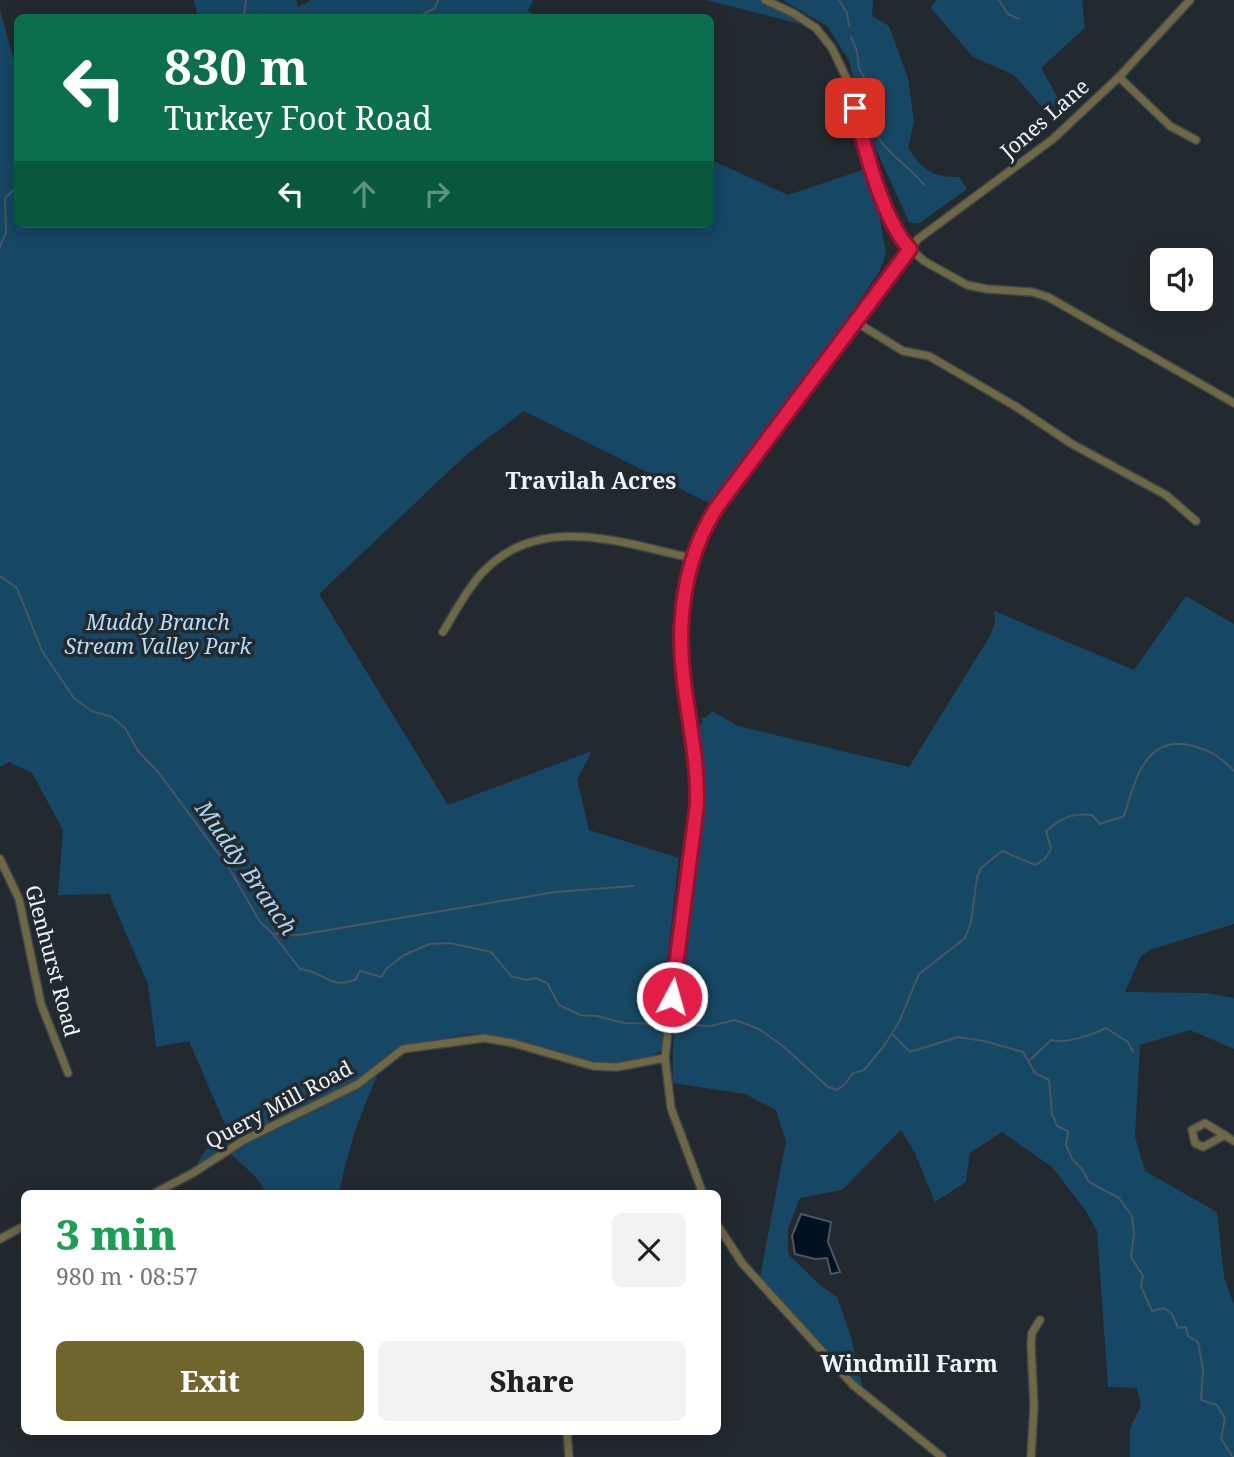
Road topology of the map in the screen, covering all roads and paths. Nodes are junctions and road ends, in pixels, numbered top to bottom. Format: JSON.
{"nodes":[{"id":1,"x":765,"y":0,"type":"edge"},
{"id":2,"x":1190,"y":0,"type":"edge"},
{"id":3,"x":1119,"y":77,"type":"junction"},
{"id":4,"x":1196,"y":140,"type":"dead end"},
{"id":5,"x":910,"y":249,"type":"junction"},
{"id":6,"x":856,"y":322,"type":"junction"},
{"id":7,"x":1234,"y":403,"type":"edge"},
{"id":8,"x":1196,"y":521,"type":"dead end"},
{"id":9,"x":692,"y":558,"type":"junction"},
{"id":10,"x":443,"y":632,"type":"dead end"},
{"id":11,"x":0,"y":859,"type":"edge"},
{"id":12,"x":666,"y":1058,"type":"junction"},
{"id":13,"x":68,"y":1073,"type":"dead end"},
{"id":14,"x":1225,"y":1135,"type":"dead end"},
{"id":15,"x":1234,"y":1141,"type":"edge"},
{"id":16,"x":161,"y":1190,"type":"edge"},
{"id":17,"x":702,"y":1190,"type":"edge"},
{"id":18,"x":21,"y":1228,"type":"edge"},
{"id":19,"x":721,"y":1231,"type":"edge"},
{"id":20,"x":0,"y":1239,"type":"edge"},
{"id":21,"x":1040,"y":1320,"type":"dead end"},
{"id":22,"x":567,"y":1435,"type":"edge"},
{"id":23,"x":569,"y":1457,"type":"edge"},
{"id":24,"x":942,"y":1457,"type":"edge"},
{"id":25,"x":1031,"y":1457,"type":"edge"}],
"edges":[{"from":1,"to":5,"type":"street"},
{"from":2,"to":3,"type":"street","name":"Jones Lane"},
{"from":3,"to":4,"type":"street"},
{"from":3,"to":5,"type":"street","name":"Jones Lane"},
{"from":5,"to":6,"type":"street","name":"Jones Lane"},
{"from":5,"to":7,"type":"street"},
{"from":6,"to":8,"type":"street"},
{"from":6,"to":9,"type":"street","name":"Jones Lane"},
{"from":9,"to":10,"type":"street"},
{"from":9,"to":12,"type":"street","name":"Jones Lane"},
{"from":11,"to":13,"type":"street","name":"Glenhurst Road"},
{"from":12,"to":16,"type":"street","name":"Query Mill Road"},
{"from":12,"to":17,"type":"street","name":"Jones Lane"},
{"from":14,"to":15,"type":"street"},
{"from":18,"to":20,"type":"street"},
{"from":19,"to":24,"type":"street"},
{"from":21,"to":25,"type":"street"},
{"from":22,"to":23,"type":"street"}]}
